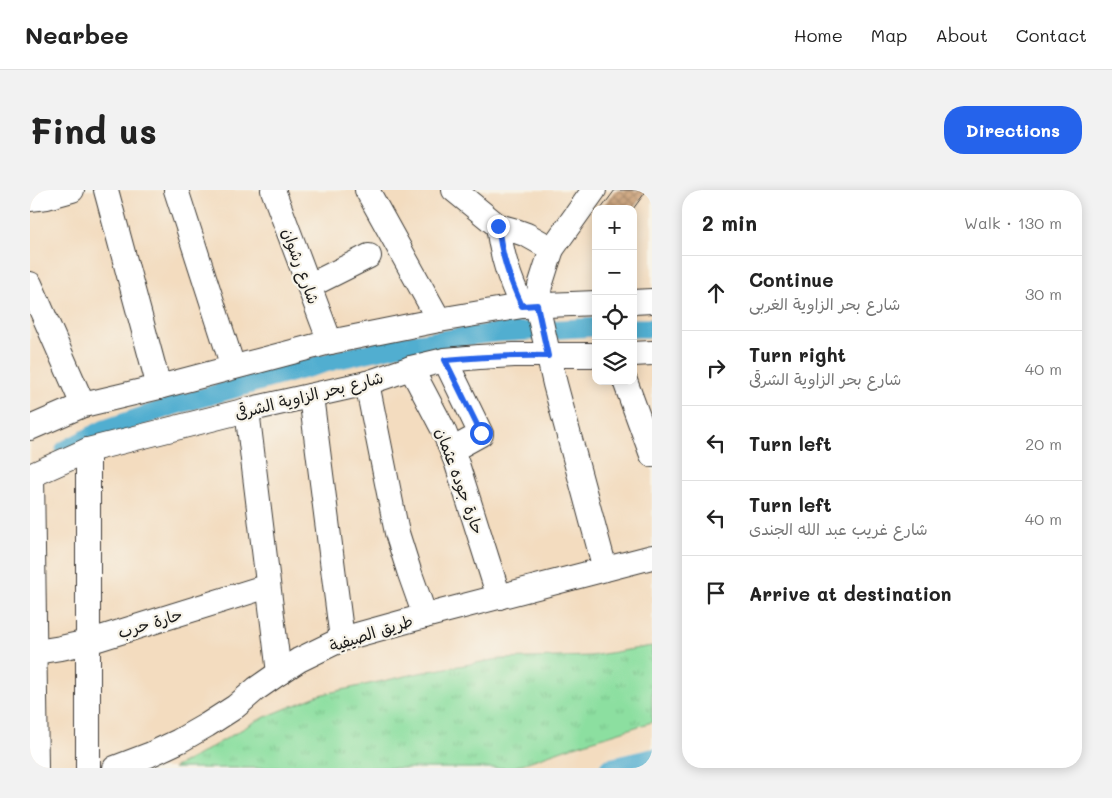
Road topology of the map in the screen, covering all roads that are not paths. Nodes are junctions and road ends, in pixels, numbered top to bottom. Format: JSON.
{"nodes":[{"id":1,"x":72,"y":190,"type":"edge"},
{"id":2,"x":106,"y":190,"type":"edge"},
{"id":3,"x":176,"y":190,"type":"edge"},
{"id":4,"x":273,"y":190,"type":"edge"},
{"id":5,"x":367,"y":190,"type":"edge"},
{"id":6,"x":454,"y":190,"type":"edge"},
{"id":7,"x":594,"y":190,"type":"edge"},
{"id":8,"x":40,"y":195,"type":"edge"},
{"id":9,"x":498,"y":226,"type":"junction"},
{"id":10,"x":552,"y":249,"type":"junction"},
{"id":11,"x":369,"y":256,"type":"dead end"},
{"id":12,"x":30,"y":284,"type":"edge"},
{"id":13,"x":309,"y":286,"type":"junction"},
{"id":14,"x":652,"y":301,"type":"edge"},
{"id":15,"x":637,"y":302,"type":"edge"},
{"id":16,"x":592,"y":303,"type":"edge"},
{"id":17,"x":530,"y":305,"type":"junction"},
{"id":18,"x":439,"y":320,"type":"junction"},
{"id":19,"x":330,"y":342,"type":"junction"},
{"id":20,"x":652,"y":353,"type":"edge"},
{"id":21,"x":637,"y":354,"type":"edge"},
{"id":22,"x":592,"y":355,"type":"edge"},
{"id":23,"x":548,"y":356,"type":"junction"},
{"id":24,"x":445,"y":360,"type":"junction"},
{"id":25,"x":233,"y":367,"type":"junction"},
{"id":26,"x":411,"y":368,"type":"junction"},
{"id":27,"x":367,"y":383,"type":"junction"},
{"id":28,"x":626,"y":385,"type":"edge"},
{"id":29,"x":159,"y":387,"type":"junction"},
{"id":30,"x":311,"y":396,"type":"junction"},
{"id":31,"x":83,"y":405,"type":"junction"},
{"id":32,"x":247,"y":410,"type":"junction"},
{"id":33,"x":30,"y":428,"type":"edge"},
{"id":34,"x":88,"y":450,"type":"junction"},
{"id":35,"x":452,"y":450,"type":"junction"},
{"id":36,"x":652,"y":455,"type":"edge"},
{"id":37,"x":31,"y":475,"type":"edge"},
{"id":38,"x":652,"y":557,"type":"edge"},
{"id":39,"x":605,"y":569,"type":"junction"},
{"id":40,"x":268,"y":586,"type":"junction"},
{"id":41,"x":499,"y":597,"type":"junction"},
{"id":42,"x":425,"y":616,"type":"junction"},
{"id":43,"x":342,"y":639,"type":"junction"},
{"id":44,"x":88,"y":642,"type":"junction"},
{"id":45,"x":32,"y":652,"type":"edge"},
{"id":46,"x":279,"y":673,"type":"junction"},
{"id":47,"x":36,"y":768,"type":"edge"},
{"id":48,"x":88,"y":768,"type":"edge"},
{"id":49,"x":115,"y":768,"type":"edge"}],
"edges":[{"from":1,"to":8,"type":"street"},
{"from":2,"to":29,"type":"street"},
{"from":3,"to":25,"type":"street"},
{"from":4,"to":13,"type":"street","name":"شارع رشوان"},
{"from":5,"to":18,"type":"street"},
{"from":6,"to":9,"type":"street"},
{"from":7,"to":10,"type":"street"},
{"from":9,"to":10,"type":"street"},
{"from":9,"to":17,"type":"street"},
{"from":10,"to":17,"type":"street"},
{"from":11,"to":13,"type":"street"},
{"from":12,"to":31,"type":"street"},
{"from":13,"to":19,"type":"street","name":"شارع رشوان"},
{"from":14,"to":15,"type":"street"},
{"from":16,"to":17,"type":"street"},
{"from":17,"to":18,"type":"street"},
{"from":17,"to":23,"type":"street"},
{"from":18,"to":19,"type":"street"},
{"from":19,"to":25,"type":"street"},
{"from":20,"to":21,"type":"street"},
{"from":22,"to":23,"type":"street","name":"شارع بحر الزاوية الشرقى"},
{"from":23,"to":24,"type":"street","name":"شارع بحر الزاوية الشرقى"},
{"from":23,"to":39,"type":"street"},
{"from":24,"to":26,"type":"street","name":"شارع بحر الزاوية الشرقى"},
{"from":24,"to":35,"type":"street"},
{"from":25,"to":29,"type":"street"},
{"from":26,"to":27,"type":"street","name":"شارع بحر الزاوية الشرقى"},
{"from":26,"to":35,"type":"street","name":"حارة جوده عثمان"},
{"from":27,"to":30,"type":"street","name":"شارع بحر الزاوية الشرقى"},
{"from":27,"to":42,"type":"street"},
{"from":28,"to":36,"type":"street"},
{"from":29,"to":31,"type":"street"},
{"from":30,"to":32,"type":"street","name":"شارع بحر الزاوية الشرقى"},
{"from":30,"to":43,"type":"street"},
{"from":31,"to":33,"type":"street"},
{"from":32,"to":34,"type":"street","name":"شارع بحر الزاوية الشرقى"},
{"from":32,"to":40,"type":"street"},
{"from":34,"to":37,"type":"street","name":"شارع بحر الزاوية الشرقى"},
{"from":34,"to":44,"type":"street"},
{"from":35,"to":41,"type":"street","name":"حارة جوده عثمان"},
{"from":37,"to":45,"type":"street"},
{"from":38,"to":39,"type":"street","name":"طريق الصيفية"},
{"from":39,"to":41,"type":"street","name":"طريق الصيفية"},
{"from":40,"to":44,"type":"street","name":"حارة حرب"},
{"from":40,"to":46,"type":"street"},
{"from":41,"to":42,"type":"street","name":"طريق الصيفية"},
{"from":42,"to":43,"type":"street","name":"طريق الصيفية"},
{"from":43,"to":46,"type":"street","name":"طريق الصيفية"},
{"from":44,"to":45,"type":"street","name":"حارة حرب"},
{"from":44,"to":48,"type":"street"},
{"from":45,"to":47,"type":"street"},
{"from":46,"to":49,"type":"street","name":"طريق الصيفية"}]}
